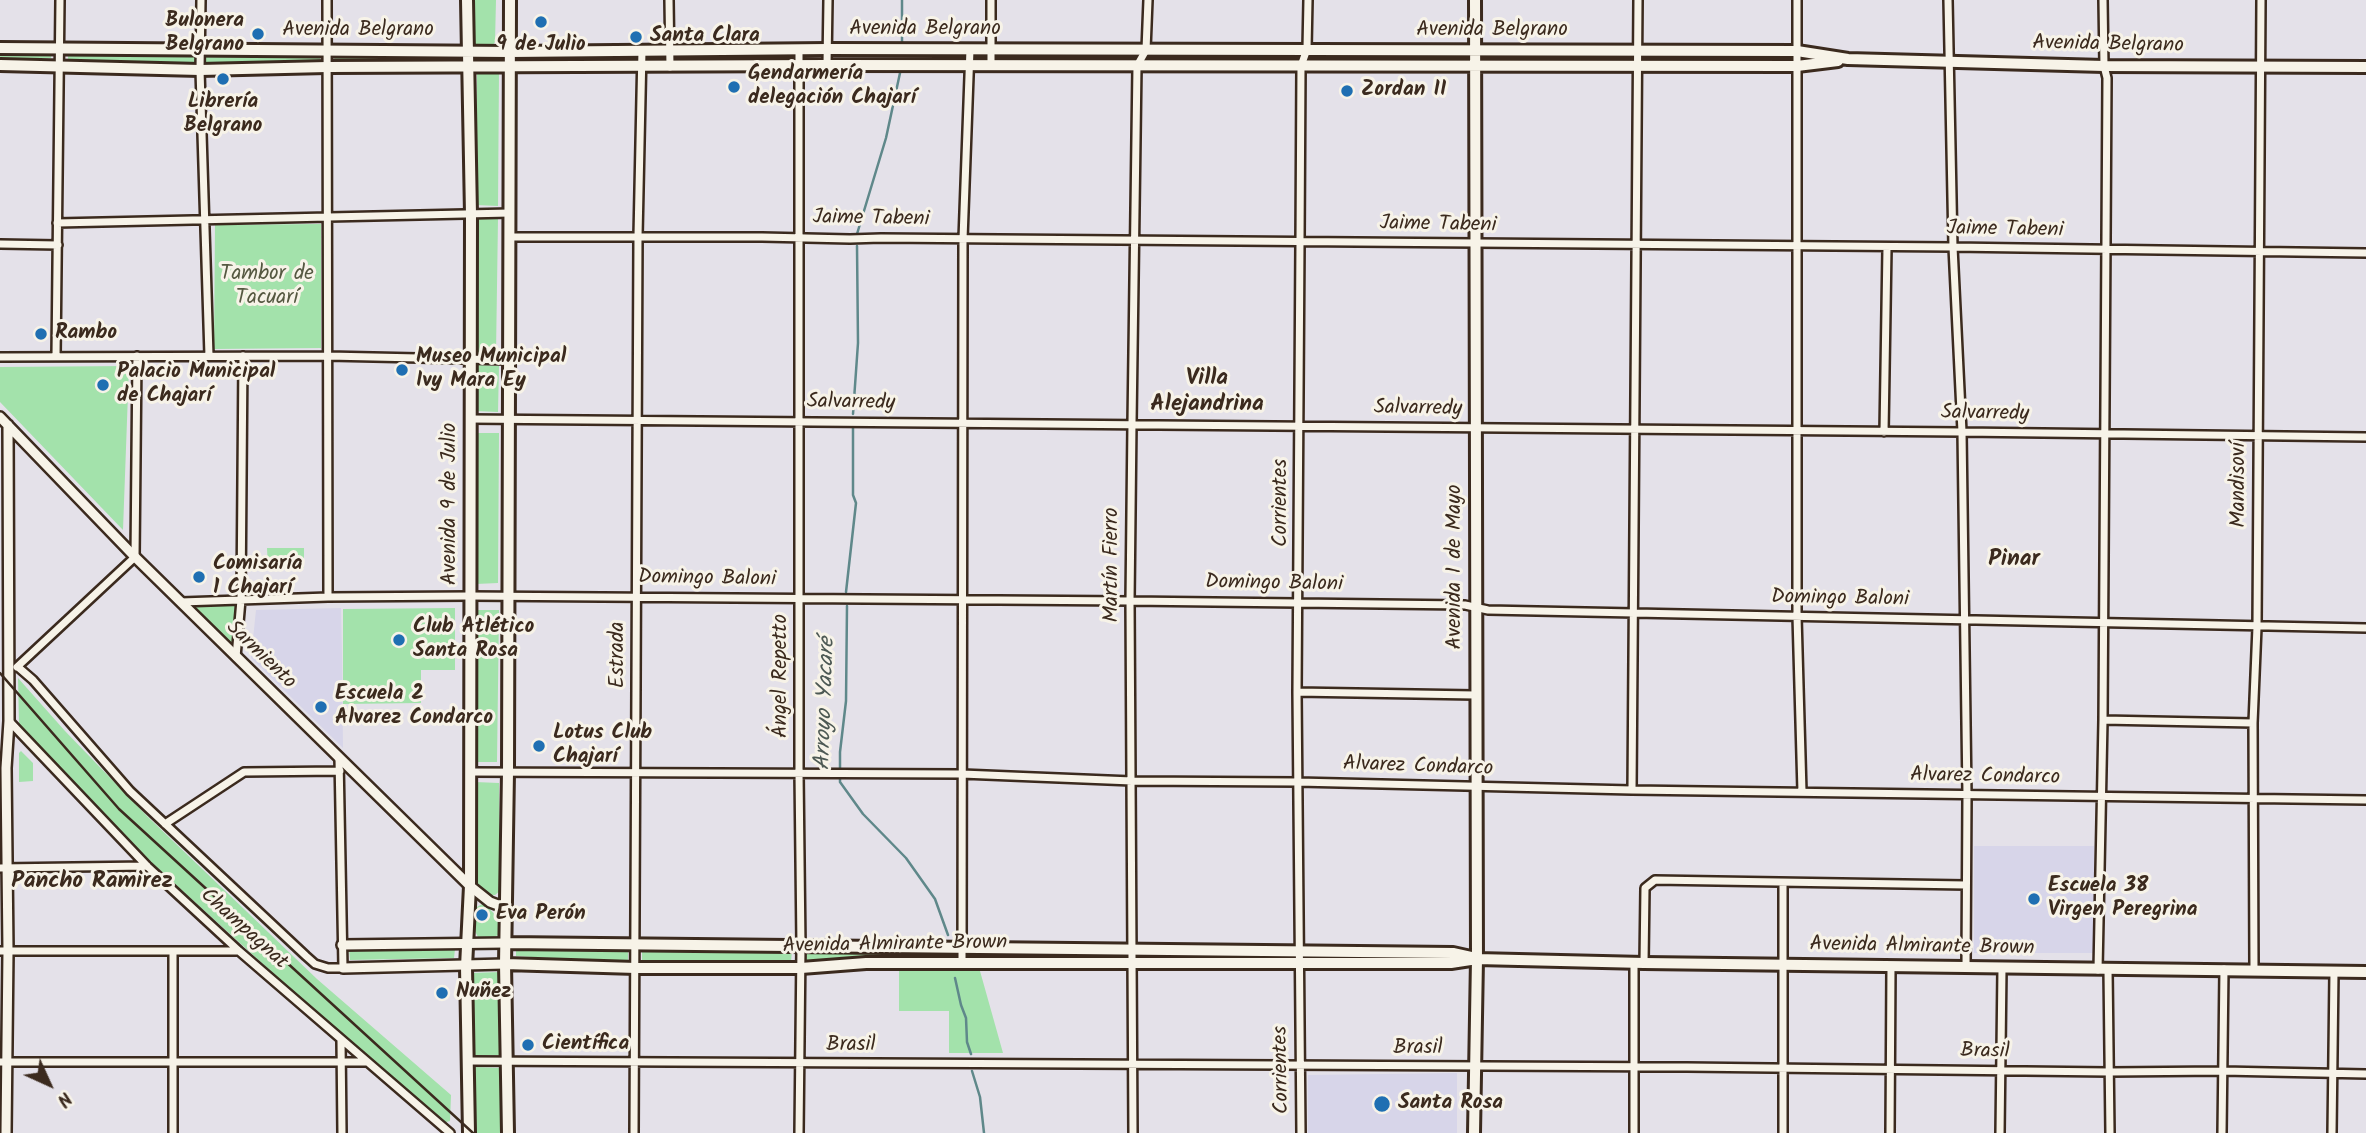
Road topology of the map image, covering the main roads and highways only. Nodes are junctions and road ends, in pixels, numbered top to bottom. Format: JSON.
{"nodes":[{"id":1,"x":467,"y":0,"type":"edge"},
{"id":2,"x":510,"y":0,"type":"edge"},
{"id":3,"x":1475,"y":0,"type":"edge"},
{"id":4,"x":0,"y":48,"type":"edge"},
{"id":5,"x":466,"y":50,"type":"junction"},
{"id":6,"x":1475,"y":50,"type":"junction"},
{"id":7,"x":510,"y":52,"type":"junction"},
{"id":8,"x":1849,"y":59,"type":"junction"},
{"id":9,"x":0,"y":65,"type":"edge"},
{"id":10,"x":509,"y":66,"type":"junction"},
{"id":11,"x":1476,"y":66,"type":"junction"},
{"id":12,"x":467,"y":67,"type":"junction"},
{"id":13,"x":2366,"y":67,"type":"edge"},
{"id":14,"x":506,"y":943,"type":"junction"},
{"id":15,"x":1300,"y":957,"type":"junction"},
{"id":16,"x":1477,"y":959,"type":"junction"},
{"id":17,"x":505,"y":964,"type":"junction"},
{"id":18,"x":2366,"y":972,"type":"edge"},
{"id":19,"x":469,"y":1133,"type":"edge"},
{"id":20,"x":508,"y":1133,"type":"edge"},
{"id":21,"x":1474,"y":1133,"type":"edge"}],
"edges":[{"from":1,"to":5,"type":"main road","name":"Avenida 9 de Julio"},
{"from":2,"to":7,"type":"main road"},
{"from":3,"to":6,"type":"main road","name":"Avenida 1 de Mayo"},
{"from":4,"to":5,"type":"main road","name":"Avenida Belgrano"},
{"from":5,"to":7,"type":"main road","name":"Avenida Belgrano"},
{"from":5,"to":12,"type":"main road","name":"Avenida 9 de Julio"},
{"from":6,"to":7,"type":"main road","name":"Avenida Belgrano"},
{"from":6,"to":8,"type":"main road","name":"Avenida Belgrano"},
{"from":6,"to":11,"type":"main road","name":"Avenida 1 de Mayo"},
{"from":7,"to":10,"type":"main road"},
{"from":8,"to":11,"type":"main road","name":"Avenida Belgrano"},
{"from":8,"to":13,"type":"main road","name":"Avenida Belgrano"},
{"from":9,"to":12,"type":"main road","name":"Avenida Belgrano"},
{"from":10,"to":11,"type":"main road","name":"Avenida Belgrano"},
{"from":10,"to":12,"type":"main road","name":"Avenida Belgrano"},
{"from":10,"to":14,"type":"main road"},
{"from":11,"to":16,"type":"main road","name":"Avenida 1 de Mayo"},
{"from":12,"to":19,"type":"main road","name":"Avenida 9 de Julio"},
{"from":14,"to":15,"type":"main road","name":"Avenida Almirante Brown"},
{"from":14,"to":17,"type":"main road"},
{"from":15,"to":16,"type":"main road","name":"Avenida Almirante Brown"},
{"from":15,"to":17,"type":"main road","name":"Avenida Almirante Brown"},
{"from":16,"to":18,"type":"main road","name":"Avenida Almirante Brown"},
{"from":16,"to":21,"type":"main road","name":"Avenida 1 de Mayo"},
{"from":17,"to":20,"type":"main road"}]}
